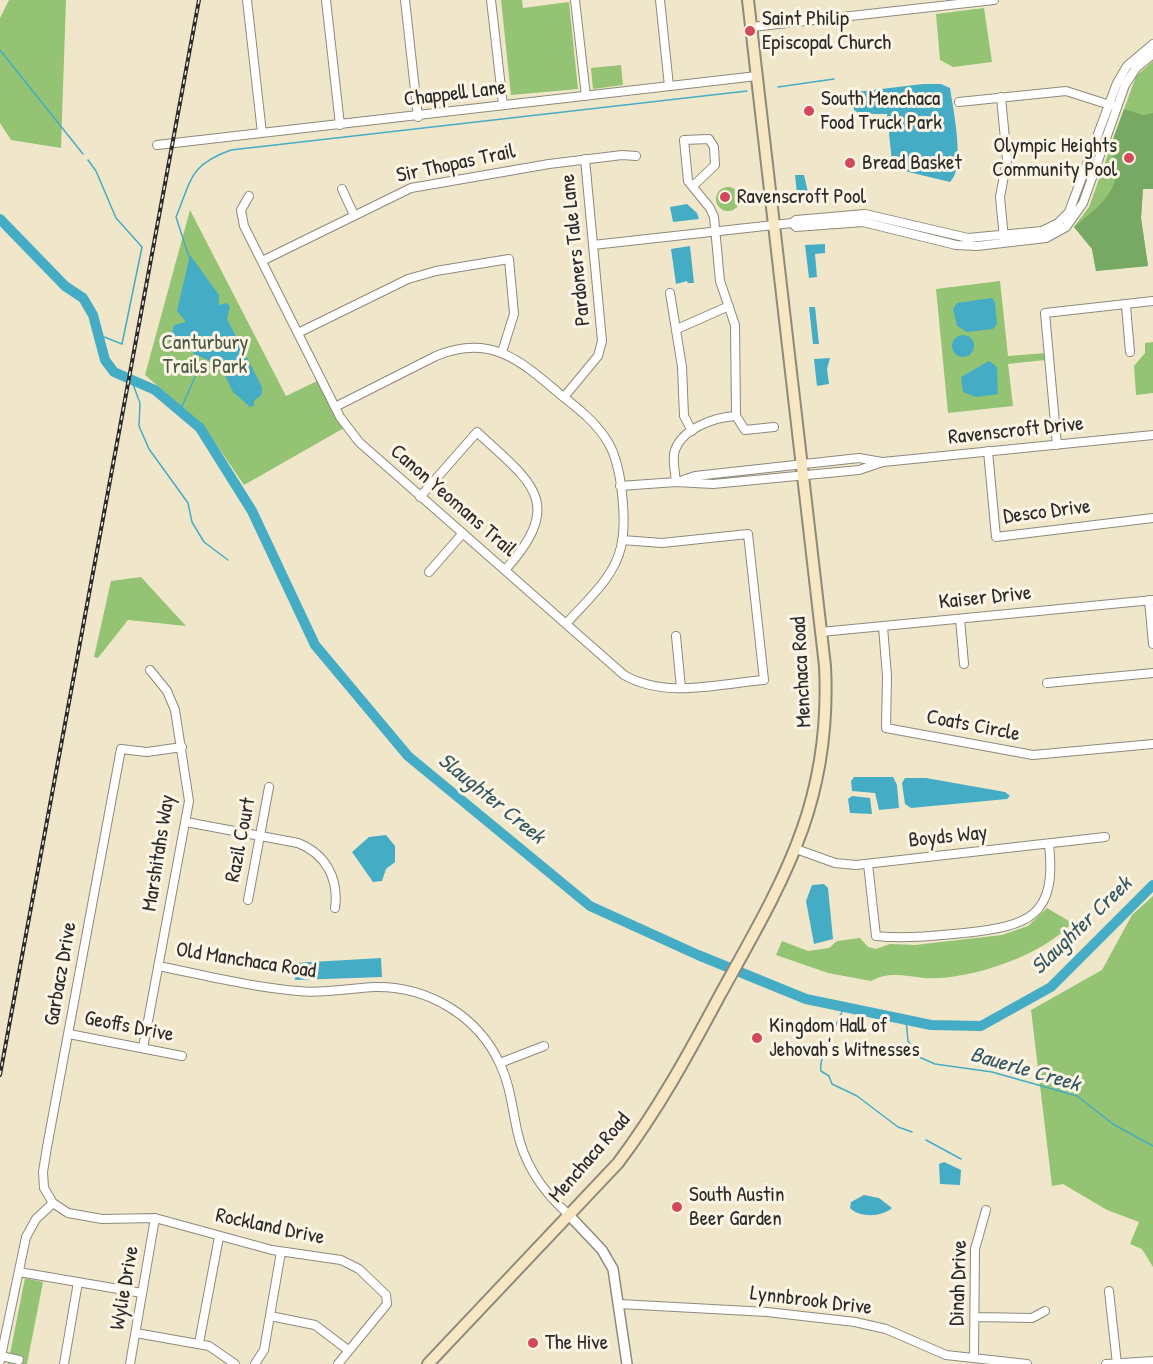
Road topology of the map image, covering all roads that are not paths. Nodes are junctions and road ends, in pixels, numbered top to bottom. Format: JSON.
{"nodes":[{"id":1,"x":247,"y":0,"type":"edge"},
{"id":2,"x":326,"y":0,"type":"edge"},
{"id":3,"x":405,"y":0,"type":"edge"},
{"id":4,"x":491,"y":0,"type":"edge"},
{"id":5,"x":575,"y":0,"type":"edge"},
{"id":6,"x":660,"y":0,"type":"edge"},
{"id":7,"x":748,"y":0,"type":"edge"},
{"id":8,"x":994,"y":0,"type":"edge"},
{"id":9,"x":752,"y":27,"type":"junction"},
{"id":10,"x":1153,"y":44,"type":"edge"},
{"id":11,"x":1153,"y":54,"type":"edge"},
{"id":12,"x":757,"y":76,"type":"junction"},
{"id":13,"x":669,"y":86,"type":"junction"},
{"id":14,"x":586,"y":96,"type":"junction"},
{"id":15,"x":1000,"y":97,"type":"junction"},
{"id":16,"x":959,"y":102,"type":"dead end"},
{"id":17,"x":503,"y":105,"type":"junction"},
{"id":18,"x":1113,"y":106,"type":"junction"},
{"id":19,"x":418,"y":117,"type":"junction"},
{"id":20,"x":340,"y":125,"type":"junction"},
{"id":21,"x":262,"y":134,"type":"junction"},
{"id":22,"x":157,"y":145,"type":"dead end"},
{"id":23,"x":636,"y":156,"type":"dead end"},
{"id":24,"x":585,"y":159,"type":"junction"},
{"id":25,"x":693,"y":186,"type":"junction"},
{"id":26,"x":342,"y":189,"type":"dead end"},
{"id":27,"x":249,"y":196,"type":"dead end"},
{"id":28,"x":354,"y":215,"type":"junction"},
{"id":29,"x":773,"y":225,"type":"junction"},
{"id":30,"x":715,"y":232,"type":"junction"},
{"id":31,"x":1004,"y":239,"type":"junction"},
{"id":32,"x":593,"y":245,"type":"junction"},
{"id":33,"x":261,"y":261,"type":"junction"},
{"id":34,"x":670,"y":293,"type":"dead end"},
{"id":35,"x":1153,"y":301,"type":"edge"},
{"id":36,"x":729,"y":306,"type":"junction"},
{"id":37,"x":1126,"y":306,"type":"junction"},
{"id":38,"x":677,"y":329,"type":"junction"},
{"id":39,"x":298,"y":333,"type":"junction"},
{"id":40,"x":502,"y":352,"type":"junction"},
{"id":41,"x":1130,"y":352,"type":"dead end"},
{"id":42,"x":564,"y":397,"type":"junction"},
{"id":43,"x":335,"y":407,"type":"junction"},
{"id":44,"x":736,"y":416,"type":"junction"},
{"id":45,"x":774,"y":427,"type":"dead end"},
{"id":46,"x":692,"y":431,"type":"junction"},
{"id":47,"x":1153,"y":435,"type":"edge"},
{"id":48,"x":1058,"y":445,"type":"junction"},
{"id":49,"x":988,"y":451,"type":"junction"},
{"id":50,"x":801,"y":470,"type":"junction"},
{"id":51,"x":676,"y":482,"type":"junction"},
{"id":52,"x":620,"y":486,"type":"junction"},
{"id":53,"x":420,"y":497,"type":"junction"},
{"id":54,"x":1153,"y":518,"type":"edge"},
{"id":55,"x":463,"y":533,"type":"junction"},
{"id":56,"x":622,"y":540,"type":"junction"},
{"id":57,"x":505,"y":570,"type":"junction"},
{"id":58,"x":429,"y":572,"type":"dead end"},
{"id":59,"x":1151,"y":600,"type":"edge"},
{"id":60,"x":960,"y":619,"type":"junction"},
{"id":61,"x":566,"y":624,"type":"junction"},
{"id":62,"x":883,"y":627,"type":"junction"},
{"id":63,"x":821,"y":632,"type":"junction"},
{"id":64,"x":676,"y":636,"type":"dead end"},
{"id":65,"x":1153,"y":644,"type":"edge"},
{"id":66,"x":964,"y":664,"type":"dead end"},
{"id":67,"x":150,"y":670,"type":"dead end"},
{"id":68,"x":1153,"y":673,"type":"edge"},
{"id":69,"x":1047,"y":683,"type":"dead end"},
{"id":70,"x":681,"y":688,"type":"junction"},
{"id":71,"x":1153,"y":744,"type":"edge"},
{"id":72,"x":182,"y":747,"type":"junction"},
{"id":73,"x":269,"y":788,"type":"dead end"},
{"id":74,"x":186,"y":822,"type":"junction"},
{"id":75,"x":260,"y":836,"type":"junction"},
{"id":76,"x":1105,"y":837,"type":"dead end"},
{"id":77,"x":1048,"y":844,"type":"junction"},
{"id":78,"x":796,"y":849,"type":"junction"},
{"id":79,"x":868,"y":864,"type":"junction"},
{"id":80,"x":248,"y":900,"type":"dead end"},
{"id":81,"x":335,"y":908,"type":"dead end"},
{"id":82,"x":158,"y":966,"type":"junction"},
{"id":83,"x":69,"y":1034,"type":"junction"},
{"id":84,"x":544,"y":1046,"type":"dead end"},
{"id":85,"x":143,"y":1048,"type":"junction"},
{"id":86,"x":182,"y":1056,"type":"dead end"},
{"id":87,"x":500,"y":1063,"type":"junction"},
{"id":88,"x":53,"y":1203,"type":"junction"},
{"id":89,"x":986,"y":1210,"type":"dead end"},
{"id":90,"x":568,"y":1214,"type":"junction"},
{"id":91,"x":155,"y":1218,"type":"junction"},
{"id":92,"x":219,"y":1237,"type":"junction"},
{"id":93,"x":281,"y":1252,"type":"junction"},
{"id":94,"x":19,"y":1272,"type":"junction"},
{"id":95,"x":78,"y":1282,"type":"junction"},
{"id":96,"x":1109,"y":1291,"type":"dead end"},
{"id":97,"x":142,"y":1293,"type":"junction"},
{"id":98,"x":620,"y":1304,"type":"junction"},
{"id":99,"x":1045,"y":1311,"type":"dead end"},
{"id":100,"x":270,"y":1316,"type":"junction"},
{"id":101,"x":976,"y":1317,"type":"junction"},
{"id":102,"x":136,"y":1332,"type":"junction"},
{"id":103,"x":199,"y":1343,"type":"junction"},
{"id":104,"x":348,"y":1350,"type":"junction"},
{"id":105,"x":974,"y":1358,"type":"junction"},
{"id":106,"x":1,"y":1359,"type":"edge"},
{"id":107,"x":19,"y":1360,"type":"dead end"},
{"id":108,"x":1153,"y":1361,"type":"edge"},
{"id":109,"x":1117,"y":1363,"type":"edge"},
{"id":110,"x":64,"y":1364,"type":"edge"},
{"id":111,"x":130,"y":1364,"type":"edge"},
{"id":112,"x":235,"y":1364,"type":"edge"},
{"id":113,"x":255,"y":1364,"type":"edge"},
{"id":114,"x":338,"y":1364,"type":"edge"},
{"id":115,"x":428,"y":1364,"type":"edge"},
{"id":116,"x":627,"y":1364,"type":"edge"},
{"id":117,"x":1027,"y":1364,"type":"edge"},
{"id":118,"x":1106,"y":1364,"type":"edge"}],
"edges":[{"from":1,"to":21,"type":"street"},
{"from":2,"to":20,"type":"street"},
{"from":3,"to":19,"type":"street"},
{"from":4,"to":17,"type":"street"},
{"from":5,"to":14,"type":"street"},
{"from":6,"to":13,"type":"street"},
{"from":7,"to":9,"type":"main road","name":"Menchaca Road"},
{"from":8,"to":9,"type":"street"},
{"from":9,"to":12,"type":"main road","name":"Menchaca Road"},
{"from":10,"to":18,"type":"street"},
{"from":11,"to":18,"type":"street"},
{"from":12,"to":13,"type":"street","name":"Chappell Lane"},
{"from":12,"to":29,"type":"main road","name":"Menchaca Road"},
{"from":13,"to":14,"type":"street","name":"Chappell Lane"},
{"from":14,"to":17,"type":"street","name":"Chappell Lane"},
{"from":15,"to":16,"type":"street"},
{"from":15,"to":18,"type":"street"},
{"from":15,"to":31,"type":"street"},
{"from":17,"to":19,"type":"street","name":"Chappell Lane"},
{"from":18,"to":31,"type":"street"},
{"from":19,"to":20,"type":"street","name":"Chappell Lane"},
{"from":20,"to":21,"type":"street","name":"Chappell Lane"},
{"from":21,"to":22,"type":"street","name":"Chappell Lane"},
{"from":23,"to":24,"type":"street","name":"Sir Thopas Trail"},
{"from":24,"to":28,"type":"street","name":"Sir Thopas Trail"},
{"from":24,"to":32,"type":"street","name":"Pardoners Tale Lane"},
{"from":25,"to":25,"type":"street"},
{"from":25,"to":30,"type":"street"},
{"from":26,"to":28,"type":"street"},
{"from":27,"to":33,"type":"street","name":"Canon Yeomans Trail"},
{"from":28,"to":33,"type":"street","name":"Sir Thopas Trail"},
{"from":29,"to":30,"type":"street"},
{"from":29,"to":31,"type":"street"},
{"from":29,"to":50,"type":"main road","name":"Menchaca Road"},
{"from":30,"to":32,"type":"street"},
{"from":30,"to":36,"type":"street"},
{"from":32,"to":42,"type":"street","name":"Pardoners Tale Lane"},
{"from":33,"to":39,"type":"street","name":"Canon Yeomans Trail"},
{"from":34,"to":38,"type":"street"},
{"from":35,"to":37,"type":"street"},
{"from":36,"to":38,"type":"street"},
{"from":36,"to":44,"type":"street"},
{"from":37,"to":41,"type":"street"},
{"from":37,"to":48,"type":"street"},
{"from":38,"to":46,"type":"street"},
{"from":39,"to":40,"type":"street"},
{"from":39,"to":43,"type":"street","name":"Canon Yeomans Trail"},
{"from":40,"to":42,"type":"street"},
{"from":40,"to":43,"type":"street"},
{"from":42,"to":52,"type":"street"},
{"from":43,"to":53,"type":"street","name":"Canon Yeomans Trail"},
{"from":44,"to":45,"type":"street"},
{"from":44,"to":46,"type":"street"},
{"from":46,"to":51,"type":"street"},
{"from":47,"to":48,"type":"street","name":"Ravenscroft Drive"},
{"from":48,"to":49,"type":"street","name":"Ravenscroft Drive"},
{"from":49,"to":50,"type":"street","name":"Ravenscroft Drive"},
{"from":49,"to":54,"type":"street","name":"Desco Drive"},
{"from":50,"to":51,"type":"street","name":"Ravenscroft Drive"},
{"from":50,"to":63,"type":"main road","name":"Menchaca Road"},
{"from":51,"to":52,"type":"street","name":"Ravenscroft Drive"},
{"from":52,"to":56,"type":"street"},
{"from":53,"to":55,"type":"street","name":"Canon Yeomans Trail"},
{"from":53,"to":57,"type":"street"},
{"from":55,"to":57,"type":"street","name":"Canon Yeomans Trail"},
{"from":55,"to":58,"type":"street"},
{"from":56,"to":61,"type":"street"},
{"from":56,"to":70,"type":"street","name":"Canon Yeomans Trail"},
{"from":57,"to":61,"type":"street","name":"Canon Yeomans Trail"},
{"from":59,"to":60,"type":"street","name":"Kaiser Drive"},
{"from":59,"to":65,"type":"street"},
{"from":60,"to":62,"type":"street","name":"Kaiser Drive"},
{"from":60,"to":66,"type":"street"},
{"from":61,"to":70,"type":"street","name":"Canon Yeomans Trail"},
{"from":62,"to":63,"type":"street","name":"Kaiser Drive"},
{"from":62,"to":71,"type":"street","name":"Coats Circle"},
{"from":63,"to":78,"type":"main road","name":"Menchaca Road"},
{"from":64,"to":70,"type":"street"},
{"from":67,"to":72,"type":"street","name":"Marshitahs Way"},
{"from":68,"to":69,"type":"street"},
{"from":72,"to":74,"type":"street","name":"Marshitahs Way"},
{"from":72,"to":83,"type":"street","name":"Garbacz Drive"},
{"from":73,"to":75,"type":"street","name":"Razil Court"},
{"from":74,"to":75,"type":"street"},
{"from":74,"to":82,"type":"street","name":"Marshitahs Way"},
{"from":75,"to":80,"type":"street","name":"Razil Court"},
{"from":75,"to":81,"type":"street"},
{"from":76,"to":77,"type":"street","name":"Boyds Way"},
{"from":77,"to":79,"type":"street","name":"Boyds Way"},
{"from":77,"to":79,"type":"street"},
{"from":78,"to":79,"type":"street","name":"Boyds Way"},
{"from":78,"to":90,"type":"main road","name":"Menchaca Road"},
{"from":82,"to":85,"type":"street","name":"Marshitahs Way"},
{"from":82,"to":87,"type":"street","name":"Old Manchaca Road"},
{"from":83,"to":85,"type":"street","name":"Geoffs Drive"},
{"from":83,"to":88,"type":"street","name":"Garbacz Drive"},
{"from":84,"to":87,"type":"street"},
{"from":85,"to":86,"type":"street","name":"Geoffs Drive"},
{"from":87,"to":90,"type":"street","name":"Old Manchaca Road"},
{"from":88,"to":91,"type":"street","name":"Rockland Drive"},
{"from":88,"to":94,"type":"street"},
{"from":89,"to":101,"type":"street","name":"Dinah Drive"},
{"from":90,"to":98,"type":"street","name":"Old Manchaca Road"},
{"from":90,"to":115,"type":"main road","name":"Menchaca Road"},
{"from":91,"to":92,"type":"street","name":"Rockland Drive"},
{"from":91,"to":97,"type":"street","name":"Wylie Drive"},
{"from":92,"to":93,"type":"street","name":"Rockland Drive"},
{"from":92,"to":103,"type":"street"},
{"from":93,"to":100,"type":"street"},
{"from":93,"to":104,"type":"street","name":"Rockland Drive"},
{"from":94,"to":95,"type":"street"},
{"from":94,"to":106,"type":"street"},
{"from":95,"to":97,"type":"street"},
{"from":95,"to":110,"type":"street"},
{"from":96,"to":109,"type":"street"},
{"from":97,"to":102,"type":"street","name":"Wylie Drive"},
{"from":98,"to":105,"type":"street","name":"Lynnbrook Drive"},
{"from":98,"to":116,"type":"street","name":"Old Manchaca Road"},
{"from":99,"to":101,"type":"street"},
{"from":100,"to":104,"type":"street"},
{"from":100,"to":113,"type":"street"},
{"from":101,"to":105,"type":"street","name":"Dinah Drive"},
{"from":102,"to":103,"type":"street"},
{"from":102,"to":111,"type":"street","name":"Wylie Drive"},
{"from":103,"to":112,"type":"street"},
{"from":104,"to":114,"type":"street","name":"Rockland Drive"},
{"from":105,"to":117,"type":"street","name":"Lynnbrook Drive"},
{"from":106,"to":107,"type":"street"},
{"from":108,"to":109,"type":"street"},
{"from":109,"to":118,"type":"street"}]}
